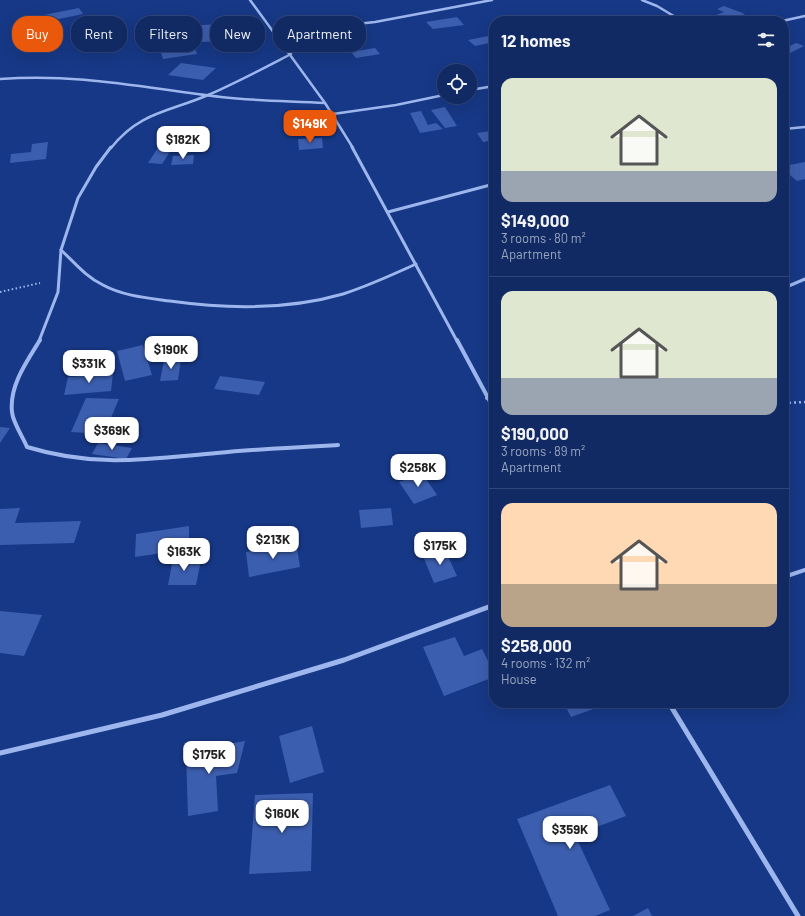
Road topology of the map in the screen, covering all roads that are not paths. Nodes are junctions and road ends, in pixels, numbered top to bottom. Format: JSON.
{"nodes":[{"id":1,"x":250,"y":0,"type":"edge"},
{"id":2,"x":492,"y":0,"type":"edge"},
{"id":3,"x":642,"y":0,"type":"edge"},
{"id":4,"x":672,"y":16,"type":"edge"},
{"id":5,"x":805,"y":16,"type":"edge"},
{"id":6,"x":789,"y":19,"type":"edge"},
{"id":7,"x":366,"y":23,"type":"edge"},
{"id":8,"x":273,"y":30,"type":"edge"},
{"id":9,"x":291,"y":54,"type":"joint"},
{"id":10,"x":0,"y":79,"type":"edge"},
{"id":11,"x":489,"y":87,"type":"edge"},
{"id":12,"x":477,"y":89,"type":"edge"},
{"id":13,"x":208,"y":95,"type":"junction"},
{"id":14,"x":437,"y":96,"type":"edge"},
{"id":15,"x":325,"y":103,"type":"junction"},
{"id":16,"x":333,"y":114,"type":"junction"},
{"id":17,"x":805,"y":127,"type":"edge"},
{"id":18,"x":789,"y":129,"type":"edge"},
{"id":19,"x":489,"y":185,"type":"edge"},
{"id":20,"x":388,"y":212,"type":"junction"},
{"id":21,"x":61,"y":250,"type":"junction"},
{"id":22,"x":416,"y":264,"type":"junction"},
{"id":23,"x":805,"y":279,"type":"edge"},
{"id":24,"x":789,"y":286,"type":"edge"},
{"id":25,"x":488,"y":398,"type":"edge"},
{"id":26,"x":338,"y":445,"type":"dead end"},
{"id":27,"x":805,"y":570,"type":"edge"},
{"id":28,"x":789,"y":575,"type":"edge"},
{"id":29,"x":489,"y":607,"type":"edge"},
{"id":30,"x":672,"y":708,"type":"edge"},
{"id":31,"x":0,"y":754,"type":"edge"},
{"id":32,"x":798,"y":916,"type":"edge"}],
"edges":[{"from":1,"to":8,"type":"street"},
{"from":2,"to":7,"type":"street"},
{"from":3,"to":4,"type":"street"},
{"from":5,"to":6,"type":"street"},
{"from":9,"to":13,"type":"street"},
{"from":9,"to":15,"type":"street"},
{"from":10,"to":13,"type":"street"},
{"from":11,"to":12,"type":"street"},
{"from":13,"to":15,"type":"street"},
{"from":13,"to":21,"type":"street"},
{"from":14,"to":16,"type":"street"},
{"from":15,"to":16,"type":"street"},
{"from":16,"to":20,"type":"street"},
{"from":17,"to":18,"type":"street"},
{"from":19,"to":20,"type":"street"},
{"from":20,"to":22,"type":"street"},
{"from":21,"to":22,"type":"street"},
{"from":21,"to":26,"type":"street"},
{"from":22,"to":25,"type":"street"},
{"from":23,"to":24,"type":"street"},
{"from":27,"to":28,"type":"street"},
{"from":29,"to":31,"type":"street"},
{"from":30,"to":32,"type":"street"}]}
